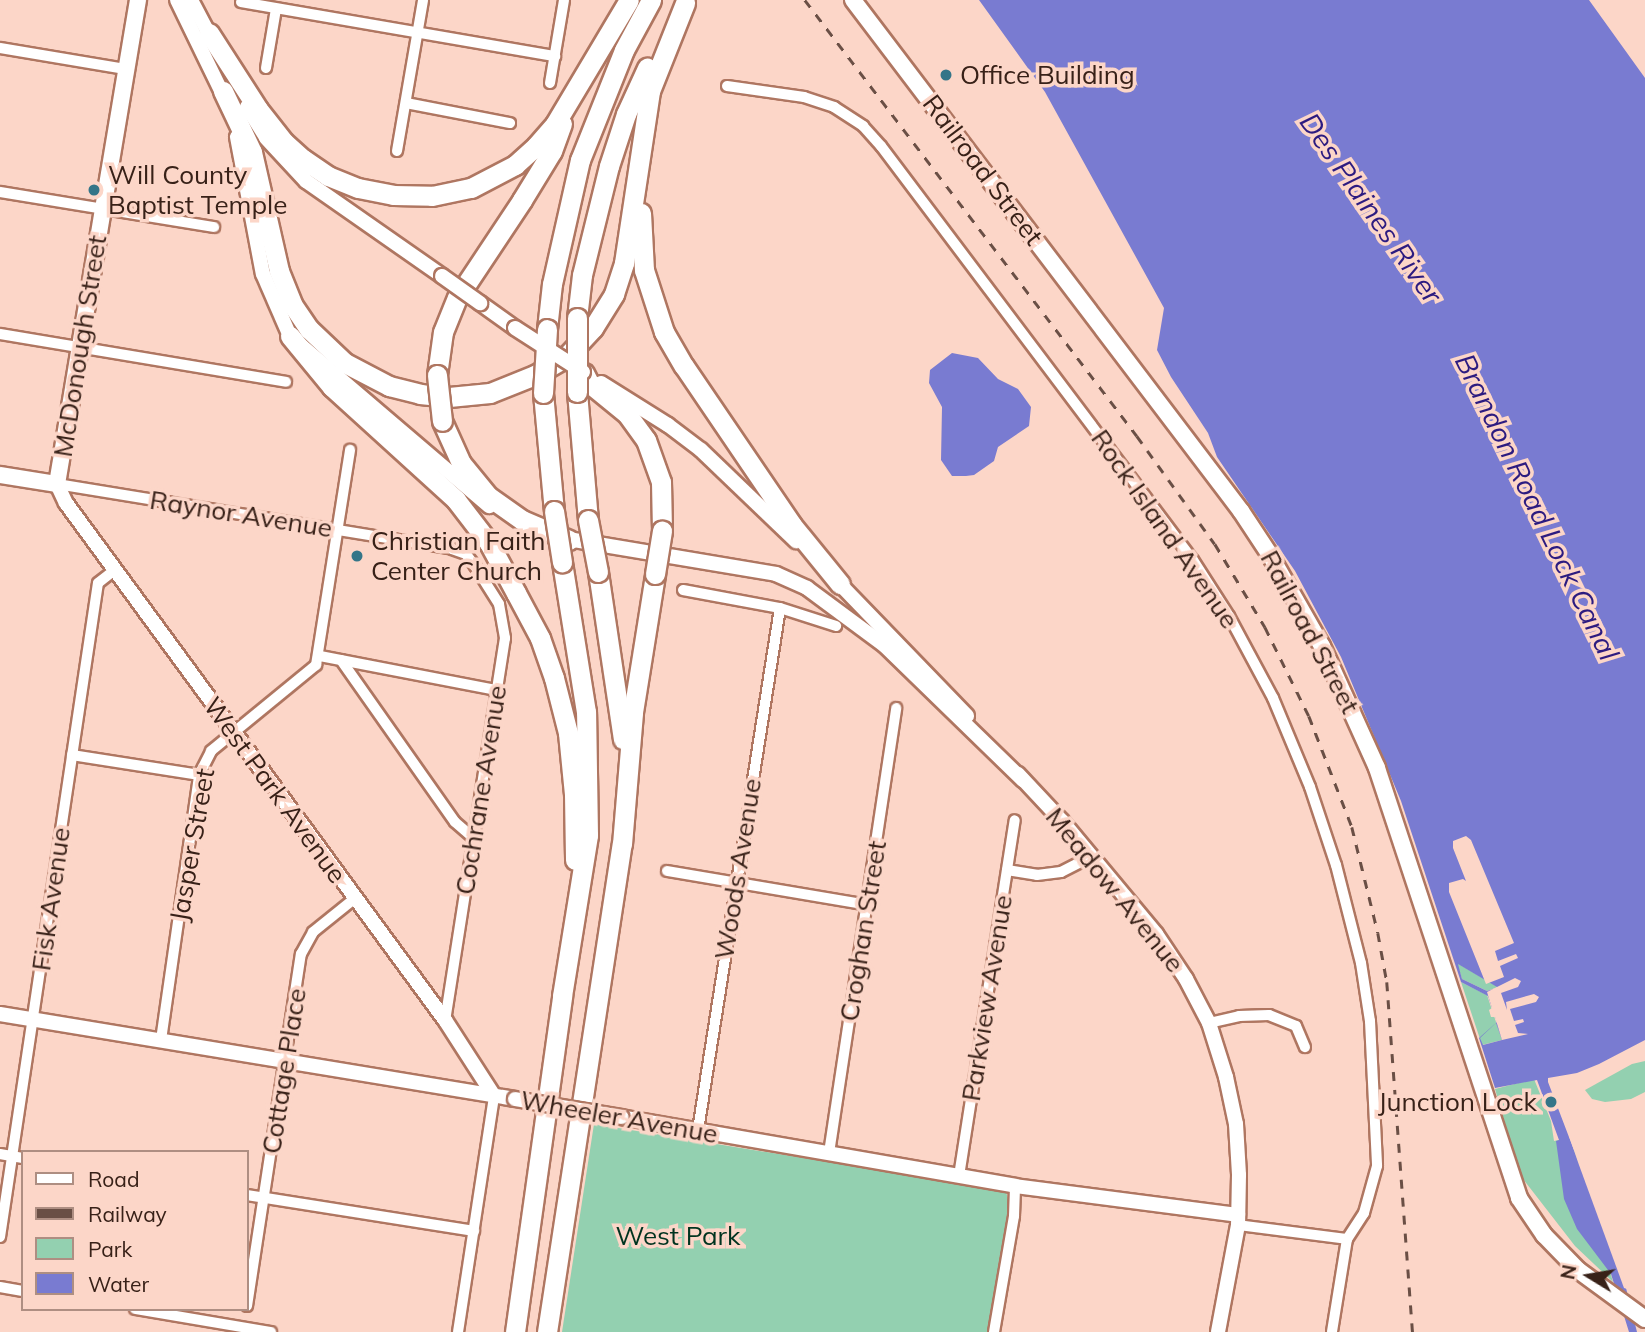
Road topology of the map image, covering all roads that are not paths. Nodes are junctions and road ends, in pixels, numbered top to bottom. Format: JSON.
{"nodes":[{"id":1,"x":138,"y":0,"type":"edge"},
{"id":2,"x":177,"y":0,"type":"edge"},
{"id":3,"x":191,"y":0,"type":"edge"},
{"id":4,"x":423,"y":0,"type":"edge"},
{"id":5,"x":564,"y":0,"type":"edge"},
{"id":6,"x":629,"y":0,"type":"edge"},
{"id":7,"x":651,"y":0,"type":"edge"},
{"id":8,"x":853,"y":0,"type":"edge"},
{"id":9,"x":241,"y":2,"type":"dead end"},
{"id":10,"x":686,"y":2,"type":"edge"},
{"id":11,"x":282,"y":6,"type":"edge"},
{"id":12,"x":418,"y":32,"type":"junction"},
{"id":13,"x":209,"y":33,"type":"junction"},
{"id":14,"x":0,"y":48,"type":"edge"},
{"id":15,"x":555,"y":56,"type":"junction"},
{"id":16,"x":267,"y":68,"type":"dead end"},
{"id":17,"x":126,"y":69,"type":"junction"},
{"id":18,"x":550,"y":83,"type":"dead end"},
{"id":19,"x":727,"y":86,"type":"dead end"},
{"id":20,"x":223,"y":91,"type":"junction"},
{"id":21,"x":405,"y":103,"type":"junction"},
{"id":22,"x":568,"y":103,"type":"junction"},
{"id":23,"x":510,"y":123,"type":"dead end"},
{"id":24,"x":642,"y":133,"type":"junction"},
{"id":25,"x":397,"y":151,"type":"dead end"},
{"id":26,"x":0,"y":192,"type":"edge"},
{"id":27,"x":103,"y":209,"type":"junction"},
{"id":28,"x":214,"y":227,"type":"dead end"},
{"id":29,"x":0,"y":334,"type":"edge"},
{"id":30,"x":290,"y":336,"type":"junction"},
{"id":31,"x":80,"y":346,"type":"junction"},
{"id":32,"x":584,"y":373,"type":"junction"},
{"id":33,"x":286,"y":382,"type":"dead end"},
{"id":34,"x":350,"y":450,"type":"dead end"},
{"id":35,"x":0,"y":475,"type":"edge"},
{"id":36,"x":57,"y":484,"type":"junction"},
{"id":37,"x":337,"y":530,"type":"junction"},
{"id":38,"x":569,"y":540,"type":"junction"},
{"id":39,"x":475,"y":566,"type":"joint"},
{"id":40,"x":116,"y":569,"type":"junction"},
{"id":41,"x":840,"y":583,"type":"junction"},
{"id":42,"x":683,"y":590,"type":"dead end"},
{"id":43,"x":780,"y":608,"type":"junction"},
{"id":44,"x":836,"y":626,"type":"dead end"},
{"id":45,"x":320,"y":656,"type":"junction"},
{"id":46,"x":341,"y":660,"type":"junction"},
{"id":47,"x":497,"y":690,"type":"junction"},
{"id":48,"x":896,"y":708,"type":"dead end"},
{"id":49,"x":234,"y":734,"type":"junction"},
{"id":50,"x":72,"y":755,"type":"junction"},
{"id":51,"x":627,"y":771,"type":"junction"},
{"id":52,"x":200,"y":775,"type":"junction"},
{"id":53,"x":1023,"y":780,"type":"junction"},
{"id":54,"x":1015,"y":820,"type":"dead end"},
{"id":55,"x":472,"y":838,"type":"junction"},
{"id":56,"x":1090,"y":857,"type":"junction"},
{"id":57,"x":1007,"y":870,"type":"junction"},
{"id":58,"x":667,"y":871,"type":"dead end"},
{"id":59,"x":736,"y":883,"type":"junction"},
{"id":60,"x":354,"y":899,"type":"junction"},
{"id":61,"x":867,"y":905,"type":"junction"},
{"id":62,"x":562,"y":996,"type":"junction"},
{"id":63,"x":0,"y":1014,"type":"edge"},
{"id":64,"x":33,"y":1019,"type":"junction"},
{"id":65,"x":445,"y":1020,"type":"junction"},
{"id":66,"x":1209,"y":1023,"type":"junction"},
{"id":67,"x":161,"y":1040,"type":"junction"},
{"id":68,"x":1305,"y":1047,"type":"dead end"},
{"id":69,"x":286,"y":1061,"type":"junction"},
{"id":70,"x":494,"y":1096,"type":"junction"},
{"id":71,"x":698,"y":1130,"type":"junction"},
{"id":72,"x":829,"y":1153,"type":"junction"},
{"id":73,"x":0,"y":1154,"type":"edge"},
{"id":74,"x":18,"y":1157,"type":"edge"},
{"id":75,"x":959,"y":1175,"type":"junction"},
{"id":76,"x":1015,"y":1186,"type":"junction"},
{"id":77,"x":248,"y":1195,"type":"edge"},
{"id":78,"x":264,"y":1198,"type":"junction"},
{"id":79,"x":1238,"y":1220,"type":"junction"},
{"id":80,"x":474,"y":1231,"type":"junction"},
{"id":81,"x":0,"y":1237,"type":"edge"},
{"id":82,"x":1347,"y":1239,"type":"junction"},
{"id":83,"x":0,"y":1287,"type":"edge"},
{"id":84,"x":21,"y":1290,"type":"edge"},
{"id":85,"x":248,"y":1296,"type":"edge"},
{"id":86,"x":145,"y":1311,"type":"edge"},
{"id":87,"x":246,"y":1311,"type":"edge"},
{"id":88,"x":1642,"y":1317,"type":"edge"},
{"id":89,"x":243,"y":1330,"type":"edge"},
{"id":90,"x":271,"y":1332,"type":"edge"},
{"id":91,"x":458,"y":1332,"type":"edge"},
{"id":92,"x":515,"y":1332,"type":"edge"},
{"id":93,"x":547,"y":1332,"type":"edge"},
{"id":94,"x":994,"y":1332,"type":"edge"},
{"id":95,"x":1218,"y":1332,"type":"edge"},
{"id":96,"x":1332,"y":1332,"type":"edge"}],
"edges":[{"from":1,"to":17,"type":"main road","name":"McDonough Street"},
{"from":2,"to":20,"type":"street"},
{"from":3,"to":13,"type":"street"},
{"from":4,"to":12,"type":"street"},
{"from":5,"to":15,"type":"street"},
{"from":6,"to":22,"type":"highway"},
{"from":7,"to":62,"type":"highway","bridge":true},
{"from":8,"to":88,"type":"main road","name":"Railroad Street"},
{"from":9,"to":11,"type":"street"},
{"from":10,"to":24,"type":"highway"},
{"from":10,"to":51,"type":"highway","bridge":true},
{"from":11,"to":12,"type":"street"},
{"from":11,"to":16,"type":"street"},
{"from":12,"to":15,"type":"street"},
{"from":12,"to":21,"type":"street"},
{"from":13,"to":22,"type":"highway"},
{"from":13,"to":32,"type":"street","bridge":true},
{"from":14,"to":17,"type":"street"},
{"from":15,"to":18,"type":"street"},
{"from":17,"to":27,"type":"main road","name":"McDonough Street"},
{"from":19,"to":82,"type":"street","name":"Rock Island Avenue"},
{"from":20,"to":24,"type":"highway"},
{"from":20,"to":30,"type":"street"},
{"from":21,"to":23,"type":"street"},
{"from":21,"to":25,"type":"street"},
{"from":22,"to":38,"type":"highway","bridge":true},
{"from":24,"to":41,"type":"highway"},
{"from":26,"to":27,"type":"street"},
{"from":27,"to":28,"type":"street"},
{"from":27,"to":31,"type":"main road","name":"McDonough Street"},
{"from":29,"to":31,"type":"street"},
{"from":30,"to":38,"type":"street"},
{"from":30,"to":62,"type":"highway"},
{"from":31,"to":33,"type":"street"},
{"from":31,"to":36,"type":"main road","name":"McDonough Street"},
{"from":32,"to":41,"type":"street"},
{"from":32,"to":51,"type":"highway","bridge":true},
{"from":34,"to":37,"type":"street"},
{"from":35,"to":36,"type":"main road","name":"Raynor Avenue"},
{"from":36,"to":37,"type":"street","name":"Raynor Avenue"},
{"from":36,"to":40,"type":"street","name":"West Park Avenue"},
{"from":37,"to":39,"type":"street","name":"Raynor Avenue"},
{"from":37,"to":45,"type":"street"},
{"from":38,"to":53,"type":"street"},
{"from":39,"to":47,"type":"street","name":"Cochrane Avenue"},
{"from":40,"to":49,"type":"street","name":"West Park Avenue"},
{"from":40,"to":50,"type":"street","name":"Fisk Avenue"},
{"from":41,"to":53,"type":"street"},
{"from":42,"to":43,"type":"street"},
{"from":43,"to":44,"type":"street"},
{"from":43,"to":59,"type":"street","name":"Woods Avenue"},
{"from":45,"to":46,"type":"street"},
{"from":45,"to":49,"type":"street","name":"Jasper Street"},
{"from":46,"to":47,"type":"street"},
{"from":46,"to":55,"type":"street"},
{"from":47,"to":55,"type":"street","name":"Cochrane Avenue"},
{"from":48,"to":61,"type":"street","name":"Croghan Street"},
{"from":49,"to":52,"type":"street","name":"Jasper Street"},
{"from":49,"to":60,"type":"street","name":"West Park Avenue"},
{"from":50,"to":52,"type":"street"},
{"from":50,"to":64,"type":"street","name":"Fisk Avenue"},
{"from":51,"to":93,"type":"highway"},
{"from":52,"to":67,"type":"street","name":"Jasper Street"},
{"from":53,"to":56,"type":"street","name":"Meadow Avenue"},
{"from":54,"to":57,"type":"street","name":"Parkview Avenue"},
{"from":55,"to":65,"type":"street","name":"Cochrane Avenue"},
{"from":56,"to":57,"type":"street"},
{"from":56,"to":66,"type":"street","name":"Meadow Avenue"},
{"from":57,"to":75,"type":"street","name":"Parkview Avenue"},
{"from":58,"to":59,"type":"street"},
{"from":59,"to":61,"type":"street"},
{"from":59,"to":71,"type":"street","name":"Woods Avenue"},
{"from":60,"to":65,"type":"street","name":"West Park Avenue"},
{"from":60,"to":69,"type":"street","name":"Cottage Place"},
{"from":61,"to":72,"type":"street","name":"Croghan Street"},
{"from":62,"to":92,"type":"highway"},
{"from":63,"to":64,"type":"street","name":"Wheeler Avenue"},
{"from":64,"to":67,"type":"street","name":"Wheeler Avenue"},
{"from":64,"to":74,"type":"street","name":"Fisk Avenue"},
{"from":65,"to":70,"type":"street","name":"West Park Avenue"},
{"from":66,"to":68,"type":"street"},
{"from":66,"to":79,"type":"street","name":"Meadow Avenue"},
{"from":67,"to":69,"type":"street","name":"Wheeler Avenue"},
{"from":69,"to":70,"type":"street","name":"Wheeler Avenue"},
{"from":69,"to":78,"type":"street","name":"Cottage Place"},
{"from":70,"to":71,"type":"street","name":"Wheeler Avenue","bridge":true},
{"from":70,"to":80,"type":"street"},
{"from":71,"to":72,"type":"street","name":"Wheeler Avenue"},
{"from":72,"to":75,"type":"street","name":"Wheeler Avenue"},
{"from":73,"to":74,"type":"street"},
{"from":74,"to":81,"type":"street","name":"Fisk Avenue"},
{"from":75,"to":76,"type":"street","name":"Wheeler Avenue"},
{"from":76,"to":79,"type":"street","name":"Wheeler Avenue"},
{"from":76,"to":94,"type":"street"},
{"from":77,"to":78,"type":"street"},
{"from":78,"to":80,"type":"street"},
{"from":78,"to":85,"type":"street","name":"Cottage Place"},
{"from":79,"to":82,"type":"street","name":"Wheeler Avenue"},
{"from":79,"to":95,"type":"street","name":"Meadow Avenue"},
{"from":80,"to":91,"type":"street"},
{"from":82,"to":96,"type":"street","name":"Rock Island Avenue"},
{"from":83,"to":84,"type":"street"},
{"from":86,"to":89,"type":"street"},
{"from":87,"to":89,"type":"street","name":"Cottage Place"},
{"from":89,"to":90,"type":"street"}]}
